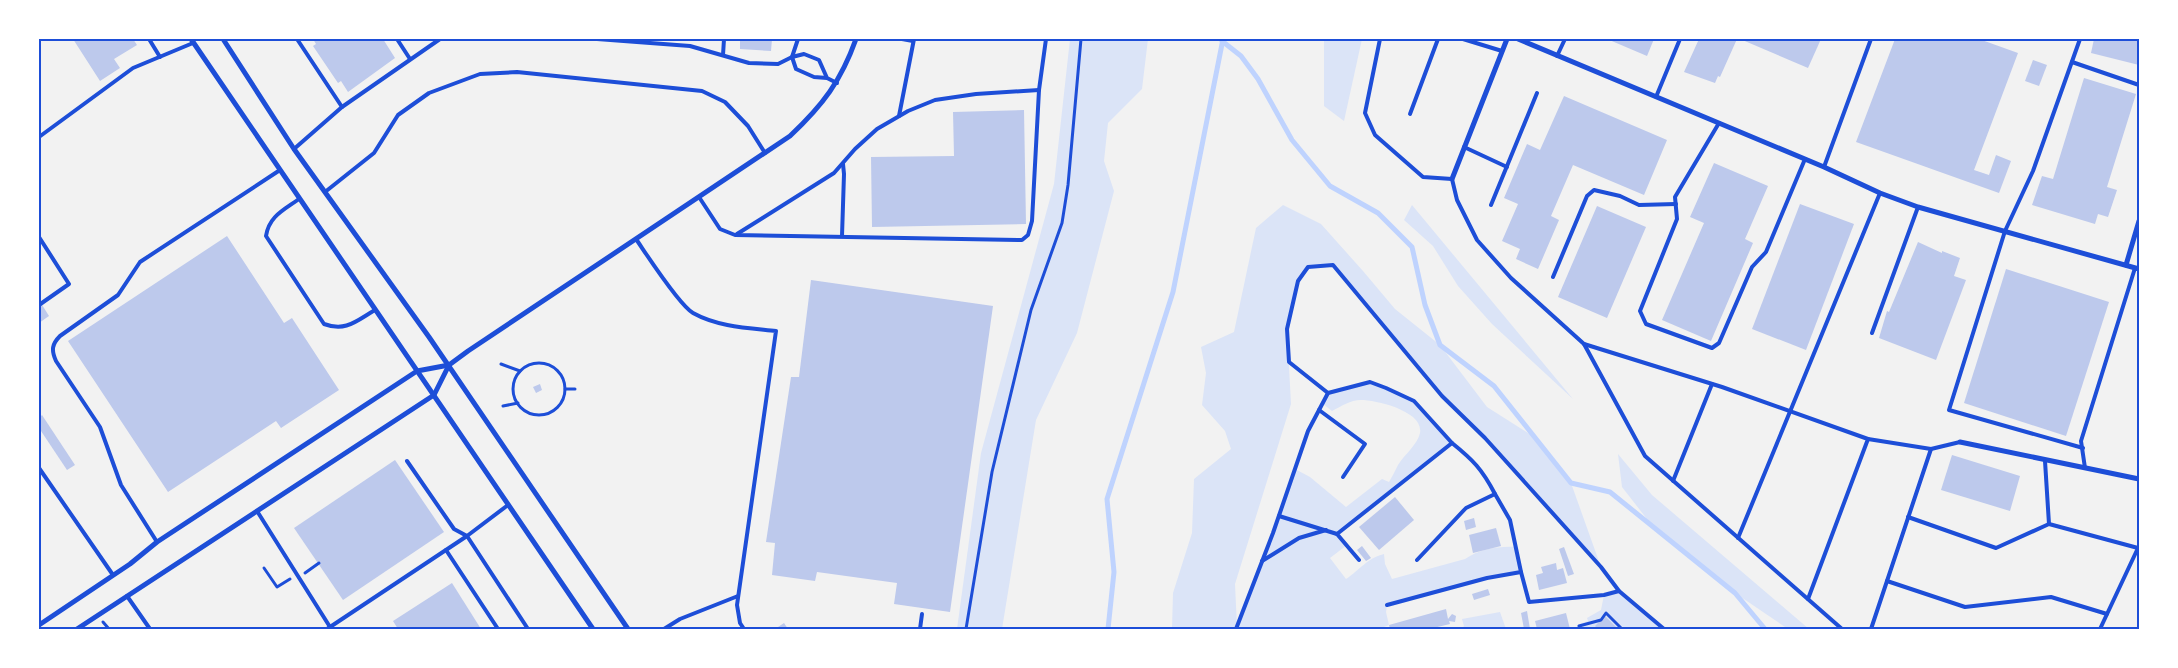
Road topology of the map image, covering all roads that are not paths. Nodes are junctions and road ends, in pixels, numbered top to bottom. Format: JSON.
{"nodes":[{"id":1,"x":149,"y":39,"type":"edge"},
{"id":2,"x":223,"y":39,"type":"edge"},
{"id":3,"x":298,"y":39,"type":"edge"},
{"id":4,"x":397,"y":39,"type":"edge"},
{"id":5,"x":438,"y":39,"type":"edge"},
{"id":6,"x":597,"y":39,"type":"edge"},
{"id":7,"x":614,"y":39,"type":"edge"},
{"id":8,"x":724,"y":39,"type":"edge"},
{"id":9,"x":798,"y":39,"type":"edge"},
{"id":10,"x":856,"y":39,"type":"edge"},
{"id":11,"x":902,"y":39,"type":"edge"},
{"id":12,"x":1046,"y":39,"type":"edge"},
{"id":13,"x":1380,"y":39,"type":"edge"},
{"id":14,"x":1438,"y":39,"type":"edge"},
{"id":15,"x":1463,"y":39,"type":"edge"},
{"id":16,"x":1507,"y":39,"type":"edge"},
{"id":17,"x":1518,"y":39,"type":"edge"},
{"id":18,"x":1565,"y":39,"type":"edge"},
{"id":19,"x":1680,"y":39,"type":"edge"},
{"id":20,"x":1871,"y":39,"type":"edge"},
{"id":21,"x":2080,"y":39,"type":"edge"},
{"id":22,"x":913,"y":40,"type":"edge"},
{"id":23,"x":192,"y":41,"type":"edge"},
{"id":24,"x":1502,"y":51,"type":"junction"},
{"id":25,"x":723,"y":54,"type":"junction"},
{"id":26,"x":1557,"y":56,"type":"junction"},
{"id":27,"x":160,"y":57,"type":"junction"},
{"id":28,"x":792,"y":57,"type":"junction"},
{"id":29,"x":410,"y":59,"type":"junction"},
{"id":30,"x":2072,"y":62,"type":"junction"},
{"id":31,"x":827,"y":78,"type":"junction"},
{"id":32,"x":837,"y":83,"type":"junction"},
{"id":33,"x":2139,"y":85,"type":"edge"},
{"id":34,"x":1039,"y":90,"type":"junction"},
{"id":35,"x":1538,"y":93,"type":"dead end"},
{"id":36,"x":1656,"y":97,"type":"junction"},
{"id":37,"x":342,"y":107,"type":"junction"},
{"id":38,"x":1410,"y":114,"type":"dead end"},
{"id":39,"x":899,"y":116,"type":"junction"},
{"id":40,"x":1720,"y":123,"type":"junction"},
{"id":41,"x":39,"y":137,"type":"edge"},
{"id":42,"x":1464,"y":147,"type":"junction"},
{"id":43,"x":294,"y":149,"type":"junction"},
{"id":44,"x":764,"y":153,"type":"junction"},
{"id":45,"x":1805,"y":159,"type":"junction"},
{"id":46,"x":843,"y":163,"type":"junction"},
{"id":47,"x":1507,"y":167,"type":"junction"},
{"id":48,"x":1824,"y":167,"type":"junction"},
{"id":49,"x":280,"y":170,"type":"junction"},
{"id":50,"x":1452,"y":179,"type":"junction"},
{"id":51,"x":325,"y":192,"type":"junction"},
{"id":52,"x":1880,"y":193,"type":"junction"},
{"id":53,"x":699,"y":197,"type":"junction"},
{"id":54,"x":299,"y":199,"type":"junction"},
{"id":55,"x":1676,"y":204,"type":"junction"},
{"id":56,"x":1491,"y":205,"type":"dead end"},
{"id":57,"x":1918,"y":207,"type":"junction"},
{"id":58,"x":2139,"y":221,"type":"edge"},
{"id":59,"x":2005,"y":231,"type":"junction"},
{"id":60,"x":735,"y":235,"type":"junction"},
{"id":61,"x":842,"y":236,"type":"junction"},
{"id":62,"x":39,"y":237,"type":"edge"},
{"id":63,"x":636,"y":239,"type":"junction"},
{"id":64,"x":2126,"y":265,"type":"junction"},
{"id":65,"x":2137,"y":269,"type":"edge"},
{"id":66,"x":1553,"y":277,"type":"dead end"},
{"id":67,"x":39,"y":305,"type":"edge"},
{"id":68,"x":375,"y":310,"type":"junction"},
{"id":69,"x":1872,"y":332,"type":"dead end"},
{"id":70,"x":1584,"y":344,"type":"junction"},
{"id":71,"x":449,"y":366,"type":"junction"},
{"id":72,"x":417,"y":371,"type":"junction"},
{"id":73,"x":1712,"y":384,"type":"junction"},
{"id":74,"x":1328,"y":393,"type":"junction"},
{"id":75,"x":434,"y":395,"type":"junction"},
{"id":76,"x":1319,"y":410,"type":"junction"},
{"id":77,"x":1791,"y":412,"type":"junction"},
{"id":78,"x":1868,"y":439,"type":"junction"},
{"id":79,"x":1960,"y":442,"type":"joint"},
{"id":80,"x":1452,"y":443,"type":"junction"},
{"id":81,"x":2082,"y":448,"type":"junction"},
{"id":82,"x":1931,"y":449,"type":"junction"},
{"id":83,"x":407,"y":461,"type":"dead end"},
{"id":84,"x":2045,"y":461,"type":"junction"},
{"id":85,"x":39,"y":468,"type":"edge"},
{"id":86,"x":2085,"y":468,"type":"junction"},
{"id":87,"x":1343,"y":477,"type":"dead end"},
{"id":88,"x":2139,"y":479,"type":"edge"},
{"id":89,"x":1673,"y":481,"type":"junction"},
{"id":90,"x":1495,"y":494,"type":"junction"},
{"id":91,"x":508,"y":505,"type":"junction"},
{"id":92,"x":257,"y":511,"type":"junction"},
{"id":93,"x":1279,"y":516,"type":"junction"},
{"id":94,"x":1908,"y":517,"type":"junction"},
{"id":95,"x":2049,"y":524,"type":"junction"},
{"id":96,"x":1326,"y":530,"type":"junction"},
{"id":97,"x":1337,"y":534,"type":"junction"},
{"id":98,"x":467,"y":536,"type":"junction"},
{"id":99,"x":1738,"y":538,"type":"junction"},
{"id":100,"x":157,"y":542,"type":"junction"},
{"id":101,"x":446,"y":550,"type":"junction"},
{"id":102,"x":1262,"y":560,"type":"junction"},
{"id":103,"x":1359,"y":560,"type":"dead end"},
{"id":104,"x":1417,"y":560,"type":"dead end"},
{"id":105,"x":1521,"y":572,"type":"junction"},
{"id":106,"x":113,"y":576,"type":"junction"},
{"id":107,"x":1887,"y":581,"type":"junction"},
{"id":108,"x":1620,"y":591,"type":"junction"},
{"id":109,"x":127,"y":596,"type":"junction"},
{"id":110,"x":738,"y":596,"type":"junction"},
{"id":111,"x":1808,"y":599,"type":"junction"},
{"id":112,"x":1387,"y":605,"type":"dead end"},
{"id":113,"x":922,"y":614,"type":"dead end"},
{"id":114,"x":2107,"y":614,"type":"junction"},
{"id":115,"x":39,"y":625,"type":"edge"},
{"id":116,"x":77,"y":629,"type":"edge"},
{"id":117,"x":150,"y":629,"type":"edge"},
{"id":118,"x":329,"y":629,"type":"edge"},
{"id":119,"x":498,"y":629,"type":"edge"},
{"id":120,"x":528,"y":629,"type":"edge"},
{"id":121,"x":593,"y":629,"type":"edge"},
{"id":122,"x":628,"y":629,"type":"edge"},
{"id":123,"x":664,"y":629,"type":"edge"},
{"id":124,"x":744,"y":629,"type":"edge"},
{"id":125,"x":920,"y":629,"type":"edge"},
{"id":126,"x":1236,"y":629,"type":"edge"},
{"id":127,"x":1664,"y":629,"type":"edge"},
{"id":128,"x":1842,"y":629,"type":"edge"},
{"id":129,"x":1871,"y":629,"type":"edge"},
{"id":130,"x":2100,"y":629,"type":"edge"}],
"edges":[{"from":1,"to":27,"type":"lane"},
{"from":2,"to":43,"type":"street"},
{"from":3,"to":37,"type":"lane"},
{"from":4,"to":29,"type":"lane"},
{"from":5,"to":29,"type":"lane"},
{"from":6,"to":7,"type":"lane"},
{"from":7,"to":25,"type":"lane"},
{"from":8,"to":25,"type":"lane"},
{"from":9,"to":28,"type":"lane"},
{"from":10,"to":32,"type":"street"},
{"from":11,"to":22,"type":"lane"},
{"from":12,"to":34,"type":"lane"},
{"from":13,"to":50,"type":"lane"},
{"from":14,"to":38,"type":"lane"},
{"from":15,"to":24,"type":"lane"},
{"from":16,"to":24,"type":"street"},
{"from":17,"to":26,"type":"street"},
{"from":18,"to":26,"type":"lane"},
{"from":19,"to":36,"type":"lane"},
{"from":20,"to":48,"type":"lane"},
{"from":21,"to":30,"type":"lane"},
{"from":22,"to":39,"type":"lane"},
{"from":23,"to":27,"type":"lane"},
{"from":23,"to":49,"type":"street"},
{"from":24,"to":42,"type":"street"},
{"from":25,"to":28,"type":"lane"},
{"from":26,"to":36,"type":"street"},
{"from":27,"to":41,"type":"lane"},
{"from":28,"to":31,"type":"lane"},
{"from":28,"to":31,"type":"lane"},
{"from":29,"to":37,"type":"lane"},
{"from":30,"to":33,"type":"lane"},
{"from":30,"to":59,"type":"lane"},
{"from":31,"to":32,"type":"lane"},
{"from":32,"to":44,"type":"street"},
{"from":34,"to":39,"type":"lane"},
{"from":34,"to":61,"type":"lane"},
{"from":35,"to":47,"type":"lane"},
{"from":36,"to":40,"type":"street"},
{"from":37,"to":43,"type":"lane"},
{"from":39,"to":46,"type":"lane"},
{"from":40,"to":45,"type":"street"},
{"from":40,"to":55,"type":"lane"},
{"from":42,"to":47,"type":"lane"},
{"from":42,"to":50,"type":"street"},
{"from":43,"to":51,"type":"street"},
{"from":44,"to":51,"type":"lane"},
{"from":44,"to":53,"type":"street"},
{"from":45,"to":48,"type":"street"},
{"from":45,"to":55,"type":"lane"},
{"from":46,"to":60,"type":"lane"},
{"from":46,"to":61,"type":"lane"},
{"from":47,"to":56,"type":"lane"},
{"from":48,"to":52,"type":"street"},
{"from":49,"to":54,"type":"street"},
{"from":49,"to":100,"type":"lane"},
{"from":50,"to":70,"type":"lane"},
{"from":51,"to":71,"type":"street"},
{"from":52,"to":57,"type":"street"},
{"from":52,"to":77,"type":"lane"},
{"from":53,"to":60,"type":"lane"},
{"from":53,"to":63,"type":"street"},
{"from":54,"to":68,"type":"street"},
{"from":54,"to":68,"type":"lane"},
{"from":55,"to":66,"type":"lane"},
{"from":57,"to":59,"type":"street"},
{"from":57,"to":69,"type":"lane"},
{"from":58,"to":64,"type":"street"},
{"from":59,"to":64,"type":"street"},
{"from":59,"to":81,"type":"lane"},
{"from":60,"to":61,"type":"lane"},
{"from":62,"to":67,"type":"lane"},
{"from":63,"to":71,"type":"street"},
{"from":63,"to":110,"type":"lane"},
{"from":64,"to":65,"type":"street"},
{"from":65,"to":81,"type":"lane"},
{"from":68,"to":72,"type":"street"},
{"from":70,"to":73,"type":"lane"},
{"from":70,"to":89,"type":"lane"},
{"from":71,"to":72,"type":"street"},
{"from":71,"to":75,"type":"street"},
{"from":71,"to":122,"type":"street"},
{"from":72,"to":75,"type":"street"},
{"from":72,"to":100,"type":"street"},
{"from":73,"to":77,"type":"lane"},
{"from":73,"to":89,"type":"lane"},
{"from":74,"to":76,"type":"lane"},
{"from":74,"to":80,"type":"lane"},
{"from":74,"to":108,"type":"lane"},
{"from":75,"to":91,"type":"street"},
{"from":75,"to":92,"type":"street"},
{"from":76,"to":87,"type":"lane"},
{"from":76,"to":93,"type":"lane"},
{"from":77,"to":78,"type":"lane"},
{"from":77,"to":99,"type":"lane"},
{"from":78,"to":82,"type":"lane"},
{"from":78,"to":111,"type":"lane"},
{"from":79,"to":82,"type":"lane"},
{"from":79,"to":84,"type":"street"},
{"from":80,"to":90,"type":"lane"},
{"from":80,"to":97,"type":"lane"},
{"from":81,"to":86,"type":"lane"},
{"from":82,"to":94,"type":"lane"},
{"from":83,"to":98,"type":"lane"},
{"from":84,"to":86,"type":"street"},
{"from":84,"to":95,"type":"lane"},
{"from":85,"to":106,"type":"lane"},
{"from":86,"to":88,"type":"street"},
{"from":89,"to":99,"type":"lane"},
{"from":90,"to":104,"type":"lane"},
{"from":90,"to":105,"type":"lane"},
{"from":91,"to":98,"type":"lane"},
{"from":91,"to":121,"type":"street"},
{"from":92,"to":109,"type":"street"},
{"from":92,"to":118,"type":"lane"},
{"from":93,"to":96,"type":"lane"},
{"from":93,"to":102,"type":"lane"},
{"from":94,"to":95,"type":"lane"},
{"from":94,"to":107,"type":"lane"},
{"from":95,"to":114,"type":"lane"},
{"from":96,"to":97,"type":"lane"},
{"from":96,"to":102,"type":"lane"},
{"from":97,"to":103,"type":"lane"},
{"from":98,"to":101,"type":"lane"},
{"from":98,"to":120,"type":"lane"},
{"from":99,"to":111,"type":"lane"},
{"from":100,"to":106,"type":"street"},
{"from":101,"to":118,"type":"lane"},
{"from":101,"to":119,"type":"lane"},
{"from":102,"to":126,"type":"lane"},
{"from":105,"to":108,"type":"lane"},
{"from":105,"to":112,"type":"lane"},
{"from":106,"to":115,"type":"street"},
{"from":107,"to":114,"type":"lane"},
{"from":107,"to":129,"type":"lane"},
{"from":108,"to":127,"type":"lane"},
{"from":109,"to":116,"type":"street"},
{"from":109,"to":117,"type":"lane"},
{"from":110,"to":123,"type":"lane"},
{"from":110,"to":124,"type":"lane"},
{"from":111,"to":128,"type":"lane"},
{"from":113,"to":125,"type":"lane"},
{"from":114,"to":130,"type":"lane"}]}
